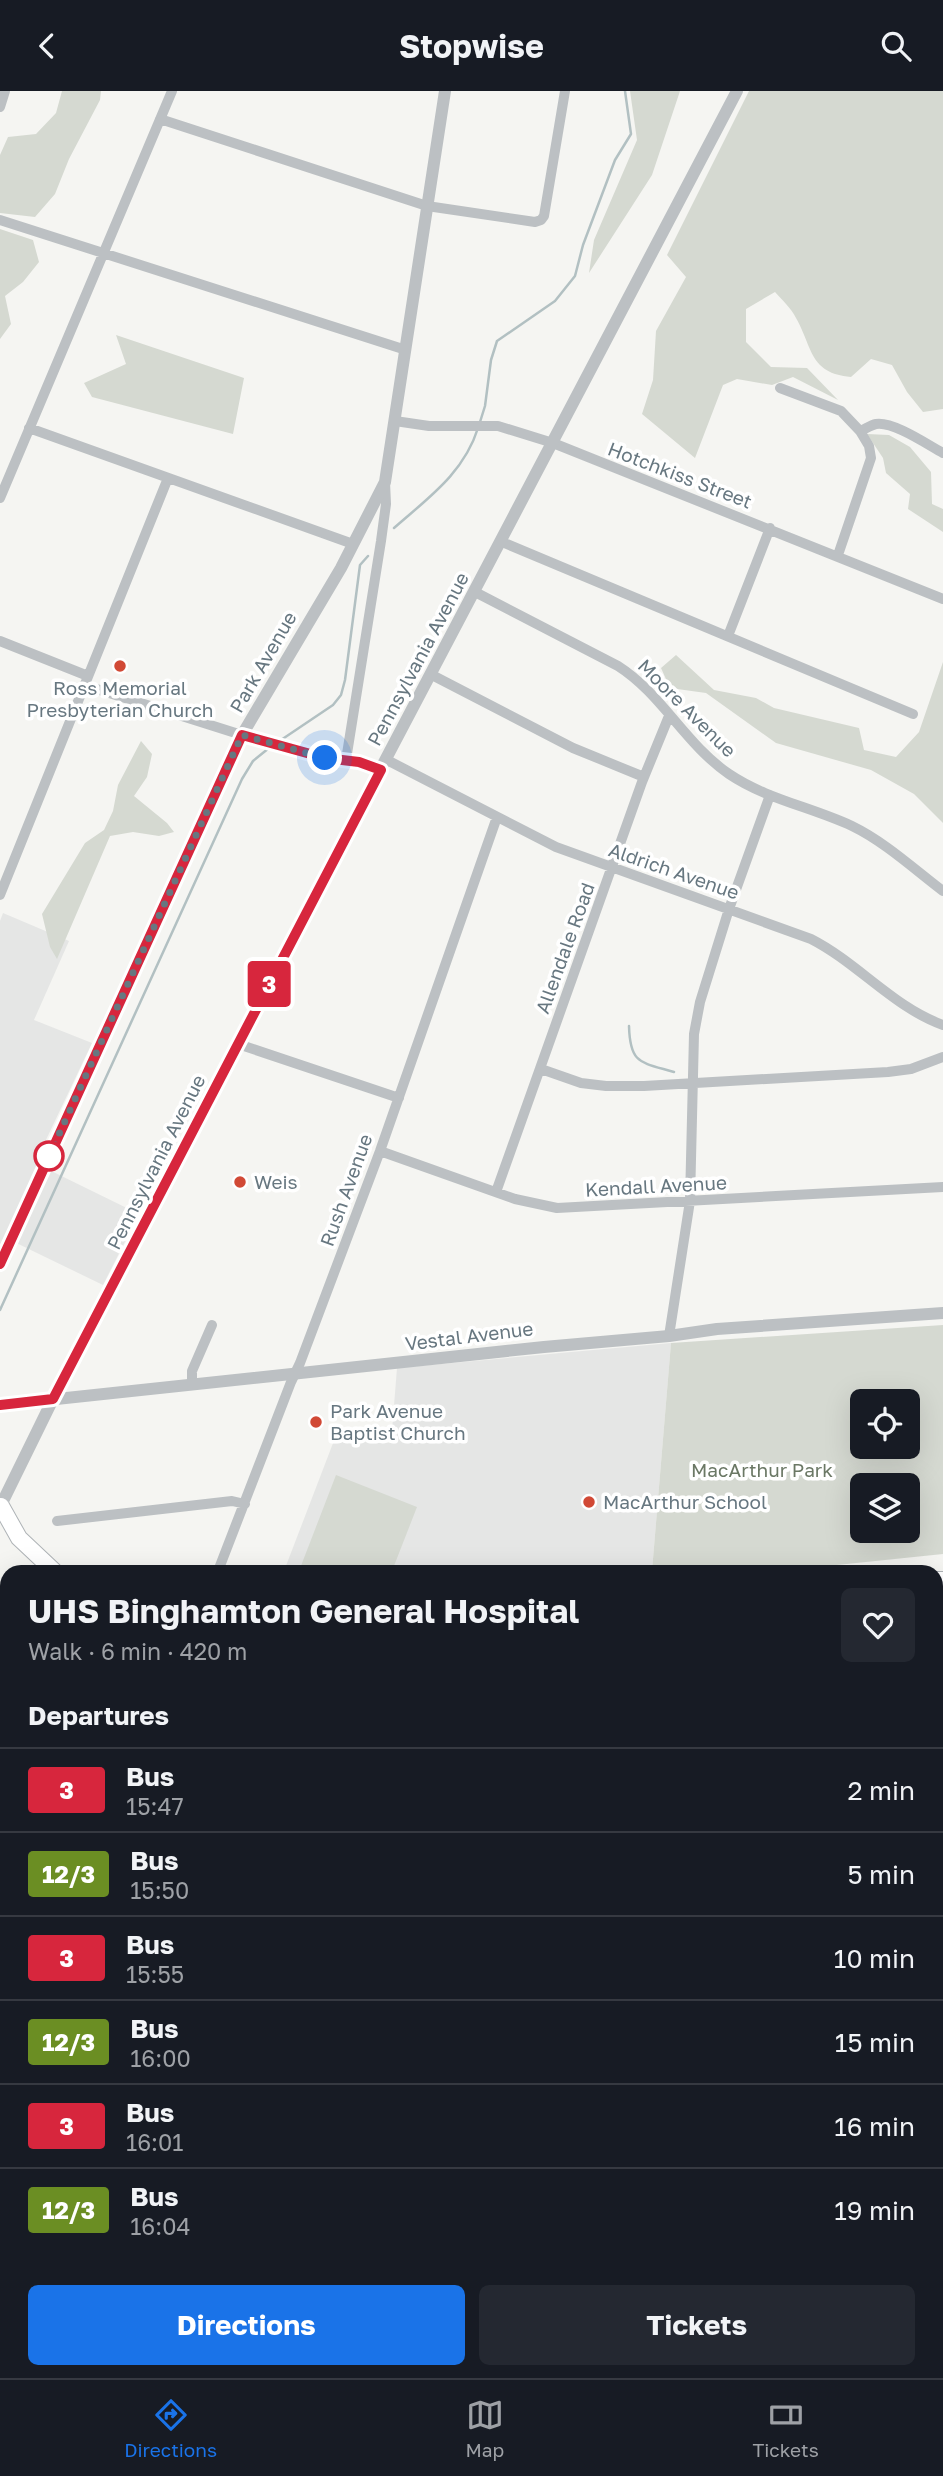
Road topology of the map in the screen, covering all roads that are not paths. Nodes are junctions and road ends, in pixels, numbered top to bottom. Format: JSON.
{"nodes":[{"id":1,"x":5,"y":91,"type":"edge"},
{"id":2,"x":172,"y":91,"type":"edge"},
{"id":3,"x":445,"y":91,"type":"edge"},
{"id":4,"x":565,"y":91,"type":"edge"},
{"id":5,"x":737,"y":91,"type":"edge"},
{"id":6,"x":0,"y":107,"type":"edge"},
{"id":7,"x":160,"y":120,"type":"junction"},
{"id":8,"x":427,"y":206,"type":"junction"},
{"id":9,"x":0,"y":220,"type":"edge"},
{"id":10,"x":103,"y":251,"type":"junction"},
{"id":11,"x":407,"y":350,"type":"junction"},
{"id":12,"x":780,"y":388,"type":"dead end"},
{"id":13,"x":396,"y":421,"type":"junction"},
{"id":14,"x":29,"y":428,"type":"junction"},
{"id":15,"x":860,"y":431,"type":"junction"},
{"id":16,"x":553,"y":443,"type":"junction"},
{"id":17,"x":943,"y":453,"type":"edge"},
{"id":18,"x":168,"y":478,"type":"junction"},
{"id":19,"x":386,"y":482,"type":"junction"},
{"id":20,"x":0,"y":498,"type":"edge"},
{"id":21,"x":770,"y":529,"type":"junction"},
{"id":22,"x":502,"y":542,"type":"junction"},
{"id":23,"x":353,"y":544,"type":"junction"},
{"id":24,"x":838,"y":555,"type":"junction"},
{"id":25,"x":475,"y":592,"type":"junction"},
{"id":26,"x":943,"y":599,"type":"edge"},
{"id":27,"x":728,"y":636,"type":"junction"},
{"id":28,"x":0,"y":641,"type":"edge"},
{"id":29,"x":432,"y":675,"type":"junction"},
{"id":30,"x":86,"y":680,"type":"junction"},
{"id":31,"x":913,"y":714,"type":"dead end"},
{"id":32,"x":669,"y":716,"type":"junction"},
{"id":33,"x":242,"y":735,"type":"junction"},
{"id":34,"x":346,"y":760,"type":"junction"},
{"id":35,"x":384,"y":765,"type":"junction"},
{"id":36,"x":644,"y":777,"type":"junction"},
{"id":37,"x":769,"y":795,"type":"junction"},
{"id":38,"x":497,"y":817,"type":"junction"},
{"id":39,"x":613,"y":869,"type":"junction"},
{"id":40,"x":943,"y":891,"type":"edge"},
{"id":41,"x":0,"y":895,"type":"edge"},
{"id":42,"x":729,"y":909,"type":"junction"},
{"id":43,"x":943,"y":1024,"type":"edge"},
{"id":44,"x":238,"y":1044,"type":"junction"},
{"id":45,"x":943,"y":1057,"type":"edge"},
{"id":46,"x":541,"y":1069,"type":"junction"},
{"id":47,"x":692,"y":1083,"type":"junction"},
{"id":48,"x":399,"y":1098,"type":"junction"},
{"id":49,"x":380,"y":1151,"type":"junction"},
{"id":50,"x":943,"y":1187,"type":"edge"},
{"id":51,"x":496,"y":1192,"type":"junction"},
{"id":52,"x":690,"y":1201,"type":"junction"},
{"id":53,"x":0,"y":1264,"type":"edge"},
{"id":54,"x":943,"y":1313,"type":"edge"},
{"id":55,"x":212,"y":1325,"type":"dead end"},
{"id":56,"x":669,"y":1336,"type":"junction"},
{"id":57,"x":296,"y":1372,"type":"junction"},
{"id":58,"x":192,"y":1384,"type":"junction"},
{"id":59,"x":53,"y":1399,"type":"junction"},
{"id":60,"x":0,"y":1405,"type":"edge"},
{"id":61,"x":245,"y":1504,"type":"junction"},
{"id":62,"x":0,"y":1506,"type":"edge"},
{"id":63,"x":57,"y":1521,"type":"dead end"},
{"id":64,"x":48,"y":1565,"type":"edge"},
{"id":65,"x":220,"y":1565,"type":"edge"}],
"edges":[{"from":1,"to":6,"type":"street"},
{"from":2,"to":7,"type":"street"},
{"from":3,"to":8,"type":"street","name":"Park Avenue"},
{"from":4,"to":8,"type":"street"},
{"from":5,"to":16,"type":"street","name":"Pennsylvania Avenue"},
{"from":7,"to":8,"type":"street"},
{"from":7,"to":10,"type":"street"},
{"from":8,"to":11,"type":"street","name":"Park Avenue"},
{"from":9,"to":10,"type":"street"},
{"from":10,"to":11,"type":"street"},
{"from":10,"to":14,"type":"street"},
{"from":11,"to":13,"type":"street","name":"Park Avenue"},
{"from":12,"to":15,"type":"street"},
{"from":13,"to":16,"type":"street","name":"Hotchkiss Street"},
{"from":13,"to":19,"type":"street","name":"Park Avenue"},
{"from":14,"to":18,"type":"street"},
{"from":14,"to":20,"type":"street"},
{"from":15,"to":17,"type":"street"},
{"from":15,"to":24,"type":"street"},
{"from":16,"to":21,"type":"street","name":"Hotchkiss Street"},
{"from":16,"to":22,"type":"street","name":"Pennsylvania Avenue"},
{"from":18,"to":23,"type":"street"},
{"from":18,"to":30,"type":"street"},
{"from":19,"to":23,"type":"street","name":"Park Avenue"},
{"from":19,"to":34,"type":"street"},
{"from":21,"to":24,"type":"street","name":"Hotchkiss Street"},
{"from":21,"to":27,"type":"street"},
{"from":22,"to":25,"type":"street","name":"Pennsylvania Avenue"},
{"from":22,"to":27,"type":"street"},
{"from":23,"to":33,"type":"street","name":"Park Avenue"},
{"from":24,"to":26,"type":"street","name":"Hotchkiss Street"},
{"from":25,"to":29,"type":"street","name":"Pennsylvania Avenue"},
{"from":25,"to":32,"type":"street","name":"Moore Avenue"},
{"from":27,"to":31,"type":"street"},
{"from":28,"to":30,"type":"street","name":"Aldrich Avenue"},
{"from":29,"to":35,"type":"street","name":"Pennsylvania Avenue"},
{"from":29,"to":36,"type":"street"},
{"from":30,"to":33,"type":"street","name":"Aldrich Avenue"},
{"from":30,"to":41,"type":"street"},
{"from":32,"to":36,"type":"street","name":"Allendale Road"},
{"from":32,"to":37,"type":"street","name":"Moore Avenue"},
{"from":33,"to":34,"type":"street","name":"Aldrich Avenue"},
{"from":33,"to":53,"type":"street","name":"Park Avenue"},
{"from":34,"to":35,"type":"street","name":"Aldrich Avenue"},
{"from":35,"to":38,"type":"street","name":"Aldrich Avenue"},
{"from":35,"to":44,"type":"street","name":"Pennsylvania Avenue"},
{"from":36,"to":39,"type":"street","name":"Allendale Road"},
{"from":37,"to":40,"type":"street","name":"Moore Avenue"},
{"from":37,"to":42,"type":"street"},
{"from":38,"to":39,"type":"street","name":"Aldrich Avenue"},
{"from":38,"to":48,"type":"street","name":"Rush Avenue"},
{"from":39,"to":42,"type":"street","name":"Aldrich Avenue"},
{"from":39,"to":46,"type":"street","name":"Allendale Road"},
{"from":42,"to":43,"type":"street","name":"Aldrich Avenue"},
{"from":42,"to":47,"type":"street"},
{"from":44,"to":48,"type":"street"},
{"from":44,"to":59,"type":"street","name":"Pennsylvania Avenue"},
{"from":45,"to":47,"type":"street"},
{"from":46,"to":47,"type":"street"},
{"from":46,"to":51,"type":"street","name":"Allendale Road"},
{"from":47,"to":52,"type":"street"},
{"from":48,"to":49,"type":"street","name":"Rush Avenue"},
{"from":49,"to":51,"type":"street","name":"Kendall Avenue"},
{"from":49,"to":57,"type":"street","name":"Rush Avenue"},
{"from":50,"to":52,"type":"street","name":"Kendall Avenue"},
{"from":51,"to":52,"type":"street","name":"Kendall Avenue"},
{"from":52,"to":56,"type":"street"},
{"from":54,"to":56,"type":"street","name":"Vestal Avenue"},
{"from":55,"to":58,"type":"street"},
{"from":56,"to":57,"type":"street","name":"Vestal Avenue"},
{"from":57,"to":58,"type":"street","name":"Vestal Avenue"},
{"from":57,"to":61,"type":"street","name":"Rush Avenue"},
{"from":58,"to":59,"type":"street","name":"Vestal Avenue"},
{"from":59,"to":60,"type":"street","name":"Vestal Avenue"},
{"from":59,"to":62,"type":"street","name":"Pennsylvania Avenue"},
{"from":61,"to":63,"type":"street"},
{"from":61,"to":65,"type":"street","name":"Rush Avenue"},
{"from":62,"to":64,"type":"main road"}]}
